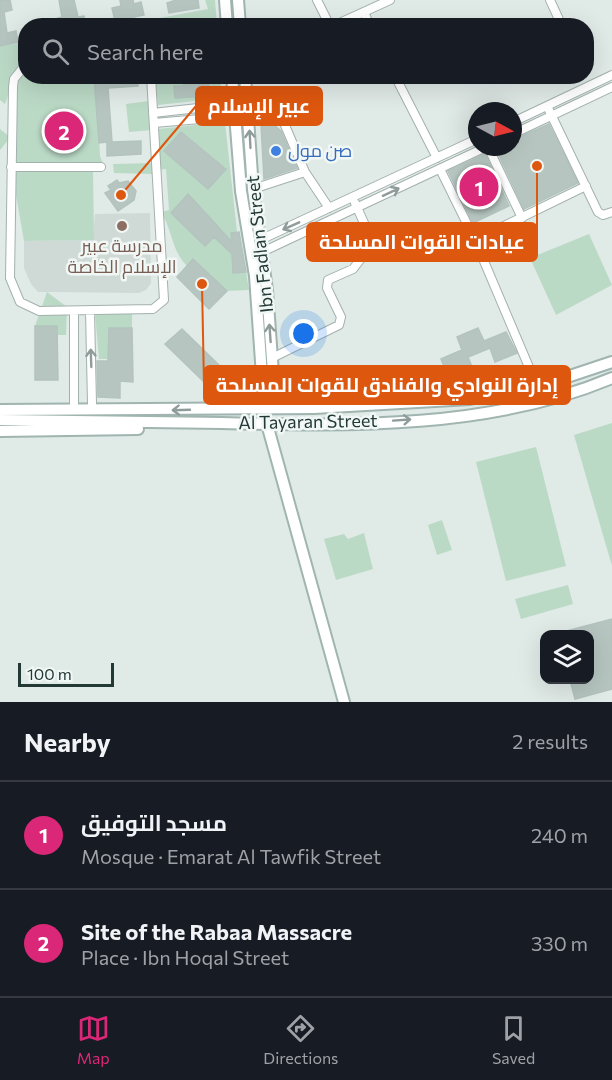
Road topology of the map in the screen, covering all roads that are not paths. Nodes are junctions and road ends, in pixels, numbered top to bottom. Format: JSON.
{"nodes":[{"id":1,"x":225,"y":0,"type":"edge"},
{"id":2,"x":238,"y":0,"type":"edge"},
{"id":3,"x":317,"y":0,"type":"edge"},
{"id":4,"x":390,"y":0,"type":"edge"},
{"id":5,"x":550,"y":0,"type":"edge"},
{"id":6,"x":364,"y":12,"type":"junction"},
{"id":7,"x":226,"y":18,"type":"edge"},
{"id":8,"x":239,"y":18,"type":"edge"},
{"id":9,"x":327,"y":18,"type":"edge"},
{"id":10,"x":350,"y":18,"type":"edge"},
{"id":11,"x":367,"y":18,"type":"edge"},
{"id":12,"x":558,"y":18,"type":"edge"},
{"id":13,"x":18,"y":73,"type":"edge"},
{"id":14,"x":612,"y":75,"type":"edge"},
{"id":15,"x":151,"y":84,"type":"edge"},
{"id":16,"x":233,"y":84,"type":"edge"},
{"id":17,"x":247,"y":84,"type":"edge"},
{"id":18,"x":399,"y":84,"type":"edge"},
{"id":19,"x":594,"y":84,"type":"edge"},
{"id":20,"x":591,"y":85,"type":"joint"},
{"id":21,"x":612,"y":87,"type":"edge"},
{"id":22,"x":596,"y":95,"type":"junction"},
{"id":23,"x":234,"y":104,"type":"junction"},
{"id":24,"x":546,"y":106,"type":"junction"},
{"id":25,"x":249,"y":112,"type":"junction"},
{"id":26,"x":153,"y":113,"type":"junction"},
{"id":27,"x":235,"y":116,"type":"junction"},
{"id":28,"x":551,"y":116,"type":"junction"},
{"id":29,"x":522,"y":118,"type":"edge"},
{"id":30,"x":154,"y":123,"type":"junction"},
{"id":31,"x":522,"y":130,"type":"edge"},
{"id":32,"x":468,"y":143,"type":"edge"},
{"id":33,"x":468,"y":156,"type":"edge"},
{"id":34,"x":491,"y":156,"type":"edge"},
{"id":35,"x":437,"y":158,"type":"junction"},
{"id":36,"x":11,"y":167,"type":"junction"},
{"id":37,"x":102,"y":167,"type":"dead end"},
{"id":38,"x":440,"y":169,"type":"junction"},
{"id":39,"x":305,"y":172,"type":"junction"},
{"id":40,"x":586,"y":186,"type":"junction"},
{"id":41,"x":253,"y":189,"type":"junction"},
{"id":42,"x":352,"y":198,"type":"junction"},
{"id":43,"x":329,"y":208,"type":"junction"},
{"id":44,"x":357,"y":208,"type":"junction"},
{"id":45,"x":612,"y":212,"type":"edge"},
{"id":46,"x":522,"y":218,"type":"junction"},
{"id":47,"x":260,"y":240,"type":"junction"},
{"id":48,"x":476,"y":240,"type":"junction"},
{"id":49,"x":373,"y":243,"type":"junction"},
{"id":50,"x":417,"y":248,"type":"dead end"},
{"id":51,"x":262,"y":252,"type":"junction"},
{"id":52,"x":74,"y":311,"type":"junction"},
{"id":53,"x":90,"y":311,"type":"junction"},
{"id":54,"x":272,"y":358,"type":"junction"},
{"id":55,"x":612,"y":362,"type":"edge"},
{"id":56,"x":612,"y":378,"type":"edge"},
{"id":57,"x":276,"y":386,"type":"junction"},
{"id":58,"x":537,"y":386,"type":"junction"},
{"id":59,"x":263,"y":390,"type":"junction"},
{"id":60,"x":0,"y":403,"type":"edge"},
{"id":61,"x":74,"y":404,"type":"junction"},
{"id":62,"x":92,"y":404,"type":"junction"},
{"id":63,"x":290,"y":407,"type":"junction"},
{"id":64,"x":258,"y":408,"type":"junction"},
{"id":65,"x":0,"y":410,"type":"edge"},
{"id":66,"x":151,"y":410,"type":"junction"},
{"id":67,"x":0,"y":420,"type":"edge"},
{"id":68,"x":155,"y":422,"type":"junction"},
{"id":69,"x":264,"y":424,"type":"junction"},
{"id":70,"x":0,"y":431,"type":"edge"},
{"id":71,"x":339,"y":699,"type":"edge"}],
"edges":[{"from":1,"to":7,"type":"main road"},
{"from":2,"to":8,"type":"main road"},
{"from":3,"to":9,"type":"street"},
{"from":4,"to":6,"type":"street"},
{"from":5,"to":12,"type":"street"},
{"from":6,"to":10,"type":"street"},
{"from":6,"to":11,"type":"street"},
{"from":13,"to":36,"type":"street"},
{"from":14,"to":19,"type":"street"},
{"from":15,"to":26,"type":"street"},
{"from":16,"to":23,"type":"main road","name":"Ibn Fadlan Street"},
{"from":17,"to":25,"type":"main road","name":"Ibn Fadlan Street"},
{"from":18,"to":35,"type":"street"},
{"from":20,"to":22,"type":"street"},
{"from":20,"to":24,"type":"street"},
{"from":21,"to":22,"type":"street"},
{"from":22,"to":28,"type":"street"},
{"from":23,"to":26,"type":"street"},
{"from":23,"to":27,"type":"main road","name":"Ibn Fadlan Street"},
{"from":24,"to":28,"type":"street"},
{"from":24,"to":29,"type":"street"},
{"from":25,"to":39,"type":"street"},
{"from":41,"to":25,"type":"main road","name":"Ibn Fadlan Street","one_way":true},
{"from":26,"to":30,"type":"street"},
{"from":27,"to":30,"type":"street"},
{"from":27,"to":59,"type":"main road","name":"Ibn Fadlan Street"},
{"from":28,"to":31,"type":"street"},
{"from":28,"to":40,"type":"street"},
{"from":30,"to":53,"type":"street"},
{"from":32,"to":35,"type":"street"},
{"from":33,"to":38,"type":"street"},
{"from":34,"to":46,"type":"street"},
{"from":35,"to":42,"type":"street"},
{"from":36,"to":37,"type":"street"},
{"from":36,"to":52,"type":"street"},
{"from":44,"to":38,"type":"street","one_way":true},
{"from":38,"to":48,"type":"street"},
{"from":39,"to":41,"type":"street"},
{"from":39,"to":43,"type":"street"},
{"from":40,"to":45,"type":"street"},
{"from":40,"to":46,"type":"street"},
{"from":41,"to":47,"type":"main road","name":"Ibn Fadlan Street"},
{"from":42,"to":43,"type":"street"},
{"from":42,"to":44,"type":"street"},
{"from":43,"to":47,"type":"street","one_way":true},
{"from":44,"to":49,"type":"street"},
{"from":44,"to":51,"type":"street"},
{"from":46,"to":48,"type":"street"},
{"from":47,"to":51,"type":"main road","name":"Ibn Fadlan Street"},
{"from":48,"to":58,"type":"street"},
{"from":49,"to":50,"type":"street"},
{"from":49,"to":54,"type":"street"},
{"from":54,"to":51,"type":"main road","name":"Ibn Fadlan Street","one_way":true},
{"from":52,"to":53,"type":"street"},
{"from":52,"to":61,"type":"street"},
{"from":62,"to":53,"type":"street","one_way":true},
{"from":54,"to":57,"type":"main road","name":"Ibn Fadlan Street"},
{"from":55,"to":58,"type":"main road","name":"Al Tayaran Street"},
{"from":69,"to":56,"type":"main road","name":"Al Tayaran Street","one_way":true},
{"from":57,"to":59,"type":"main road"},
{"from":57,"to":63,"type":"main road","name":"Ibn Fadlan Street"},
{"from":58,"to":63,"type":"main road","name":"Al Tayaran Street"},
{"from":59,"to":64,"type":"main road","name":"Ibn Fadlan Street"},
{"from":60,"to":61,"type":"main road","name":"Al Tayaran Street"},
{"from":61,"to":62,"type":"main road","name":"Al Tayaran Street"},
{"from":62,"to":66,"type":"main road","name":"Al Tayaran Street"},
{"from":63,"to":64,"type":"main road","name":"Al Tayaran Street"},
{"from":64,"to":66,"type":"main road","name":"Al Tayaran Street","one_way":true},
{"from":65,"to":66,"type":"main road"},
{"from":67,"to":68,"type":"main road"},
{"from":68,"to":69,"type":"main road","name":"Al Tayaran Street"},
{"from":68,"to":70,"type":"main road","name":"Al Tayaran Street"},
{"from":69,"to":71,"type":"main road"}]}
